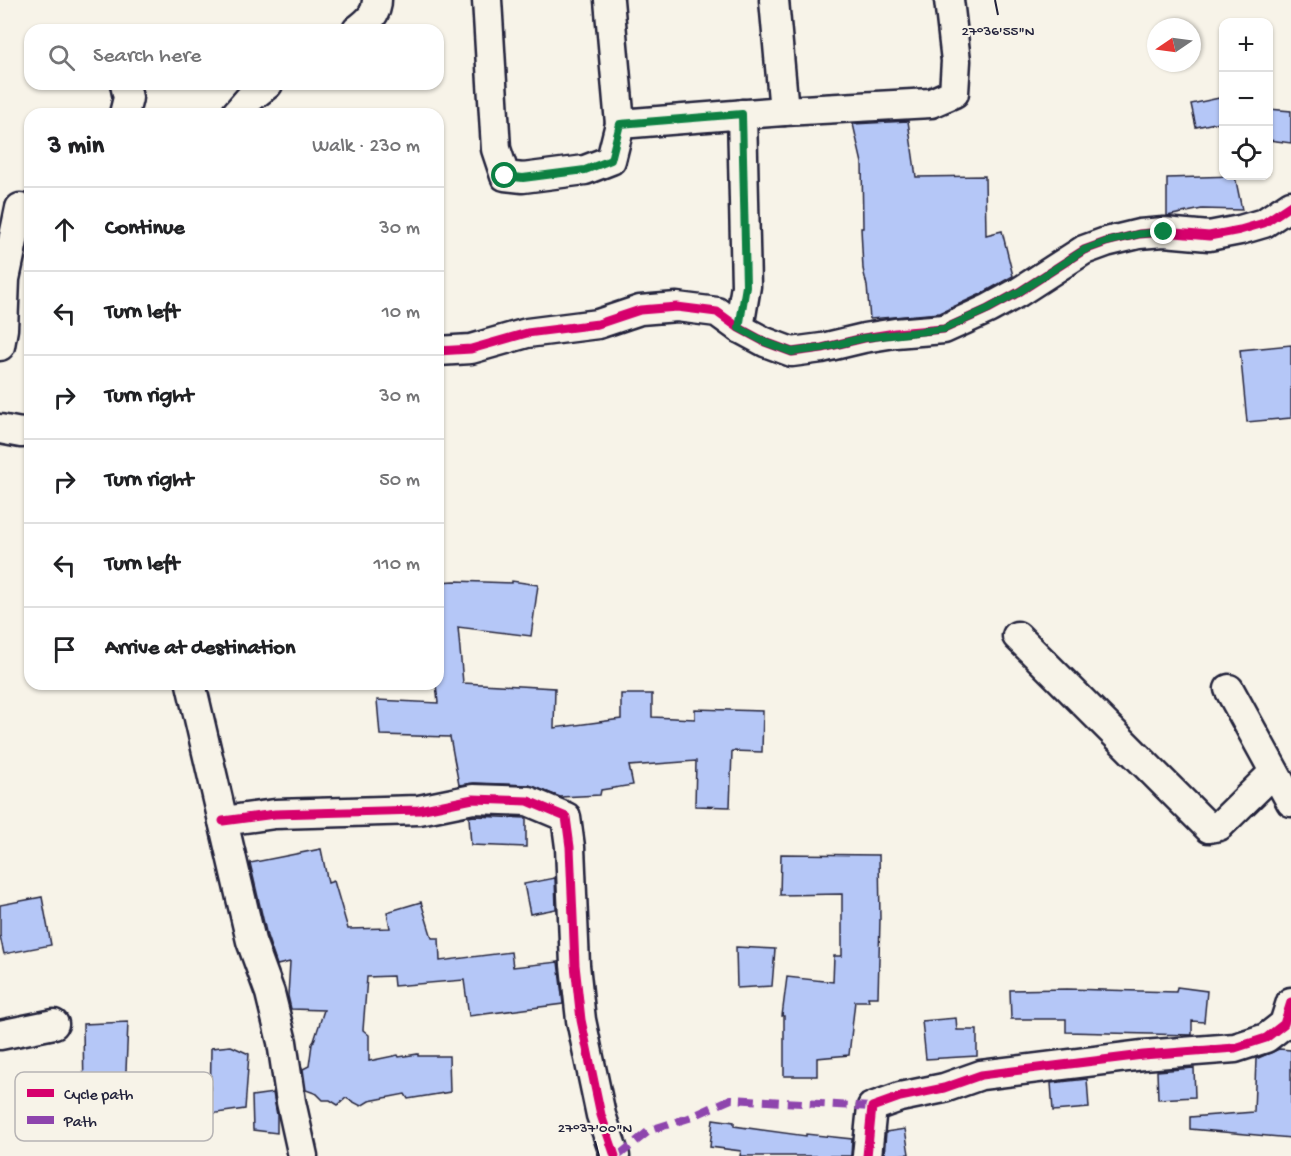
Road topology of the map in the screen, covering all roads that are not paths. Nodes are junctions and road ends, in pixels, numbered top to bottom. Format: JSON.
{"nodes":[{"id":1,"x":377,"y":0,"type":"edge"},
{"id":2,"x":488,"y":0,"type":"edge"},
{"id":3,"x":609,"y":0,"type":"edge"},
{"id":4,"x":774,"y":0,"type":"edge"},
{"id":5,"x":949,"y":0,"type":"edge"},
{"id":6,"x":365,"y":24,"type":"edge"},
{"id":7,"x":126,"y":90,"type":"edge"},
{"id":8,"x":260,"y":90,"type":"edge"},
{"id":9,"x":126,"y":108,"type":"edge"},
{"id":10,"x":241,"y":108,"type":"edge"},
{"id":11,"x":784,"y":111,"type":"junction"},
{"id":12,"x":742,"y":114,"type":"junction"},
{"id":13,"x":620,"y":124,"type":"junction"},
{"id":14,"x":1291,"y":205,"type":"edge"},
{"id":15,"x":20,"y":208,"type":"dead end"},
{"id":16,"x":739,"y":328,"type":"junction"},
{"id":17,"x":0,"y":346,"type":"edge"},
{"id":18,"x":444,"y":351,"type":"edge"},
{"id":19,"x":0,"y":429,"type":"edge"},
{"id":20,"x":24,"y":433,"type":"edge"},
{"id":21,"x":1017,"y":636,"type":"dead end"},
{"id":22,"x":1229,"y":689,"type":"dead end"},
{"id":23,"x":192,"y":690,"type":"edge"},
{"id":24,"x":1274,"y":772,"type":"junction"},
{"id":25,"x":1291,"y":802,"type":"edge"},
{"id":26,"x":223,"y":821,"type":"junction"},
{"id":27,"x":1291,"y":1002,"type":"edge"},
{"id":28,"x":54,"y":1024,"type":"dead end"},
{"id":29,"x":0,"y":1035,"type":"edge"},
{"id":30,"x":303,"y":1156,"type":"edge"},
{"id":31,"x":615,"y":1156,"type":"edge"},
{"id":32,"x":867,"y":1156,"type":"edge"}],
"edges":[{"from":1,"to":6,"type":"street"},
{"from":2,"to":13,"type":"street"},
{"from":3,"to":13,"type":"street"},
{"from":4,"to":11,"type":"street"},
{"from":5,"to":11,"type":"street"},
{"from":7,"to":9,"type":"street"},
{"from":8,"to":10,"type":"street"},
{"from":11,"to":12,"type":"street"},
{"from":12,"to":13,"type":"street"},
{"from":12,"to":16,"type":"street"},
{"from":14,"to":16,"type":"street"},
{"from":15,"to":17,"type":"street"},
{"from":16,"to":18,"type":"street"},
{"from":19,"to":20,"type":"street"},
{"from":21,"to":24,"type":"street"},
{"from":22,"to":24,"type":"street"},
{"from":23,"to":26,"type":"street"},
{"from":24,"to":25,"type":"street"},
{"from":26,"to":30,"type":"street"},
{"from":26,"to":31,"type":"street"},
{"from":27,"to":32,"type":"street"},
{"from":28,"to":29,"type":"street"}]}
